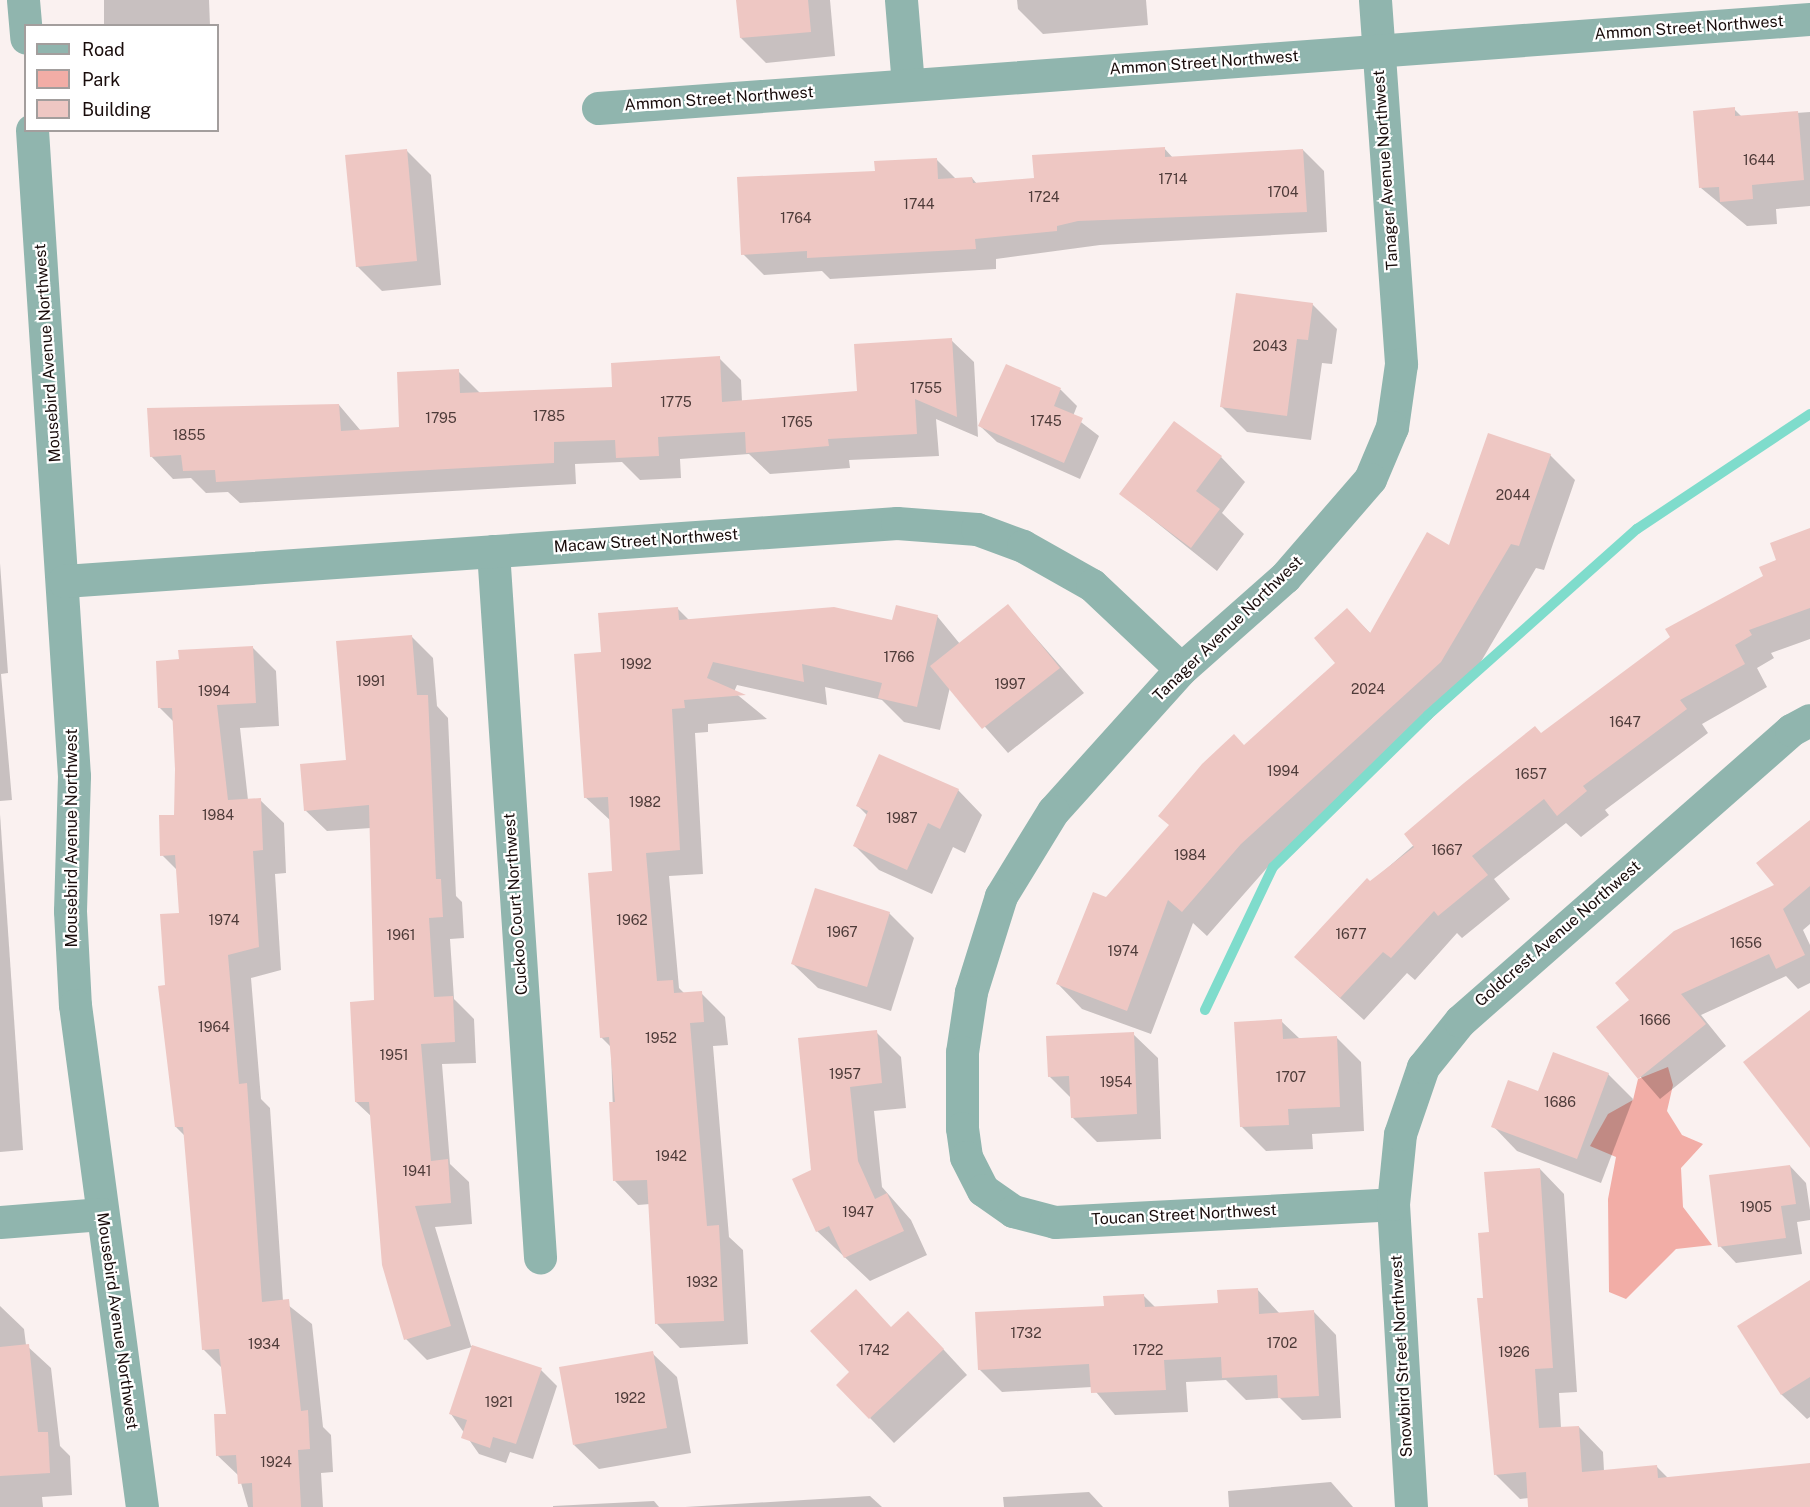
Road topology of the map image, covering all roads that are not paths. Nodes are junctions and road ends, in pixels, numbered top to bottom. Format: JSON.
{"nodes":[{"id":1,"x":23,"y":0,"type":"edge"},
{"id":2,"x":902,"y":0,"type":"edge"},
{"id":3,"x":1375,"y":0,"type":"edge"},
{"id":4,"x":1810,"y":19,"type":"edge"},
{"id":5,"x":25,"y":24,"type":"edge"},
{"id":6,"x":1378,"y":51,"type":"junction"},
{"id":7,"x":908,"y":85,"type":"junction"},
{"id":8,"x":598,"y":108,"type":"dead end"},
{"id":9,"x":32,"y":132,"type":"edge"},
{"id":10,"x":493,"y":551,"type":"junction"},
{"id":11,"x":64,"y":581,"type":"junction"},
{"id":12,"x":1181,"y":669,"type":"junction"},
{"id":13,"x":1810,"y":720,"type":"edge"},
{"id":14,"x":983,"y":1190,"type":"joint"},
{"id":15,"x":1393,"y":1204,"type":"junction"},
{"id":16,"x":102,"y":1214,"type":"junction"},
{"id":17,"x":0,"y":1222,"type":"edge"},
{"id":18,"x":540,"y":1257,"type":"dead end"},
{"id":19,"x":142,"y":1507,"type":"edge"},
{"id":20,"x":1411,"y":1507,"type":"edge"}],
"edges":[{"from":1,"to":5,"type":"street"},
{"from":2,"to":7,"type":"street"},
{"from":3,"to":6,"type":"street","name":"Tanager Avenue Northwest"},
{"from":4,"to":6,"type":"street","name":"Ammon Street Northwest"},
{"from":6,"to":7,"type":"street","name":"Ammon Street Northwest"},
{"from":6,"to":12,"type":"street","name":"Tanager Avenue Northwest"},
{"from":7,"to":8,"type":"street","name":"Ammon Street Northwest"},
{"from":9,"to":11,"type":"street","name":"Mousebird Avenue Northwest"},
{"from":10,"to":11,"type":"street","name":"Macaw Street Northwest"},
{"from":10,"to":12,"type":"street","name":"Macaw Street Northwest"},
{"from":10,"to":18,"type":"street","name":"Cuckoo Court Northwest"},
{"from":11,"to":16,"type":"street","name":"Mousebird Avenue Northwest"},
{"from":12,"to":14,"type":"street","name":"Tanager Avenue Northwest"},
{"from":13,"to":15,"type":"street","name":"Goldcrest Avenue Northwest"},
{"from":14,"to":15,"type":"street","name":"Toucan Street Northwest"},
{"from":15,"to":20,"type":"street","name":"Snowbird Street Northwest"},
{"from":16,"to":17,"type":"street"},
{"from":16,"to":19,"type":"street","name":"Mousebird Avenue Northwest"}]}
